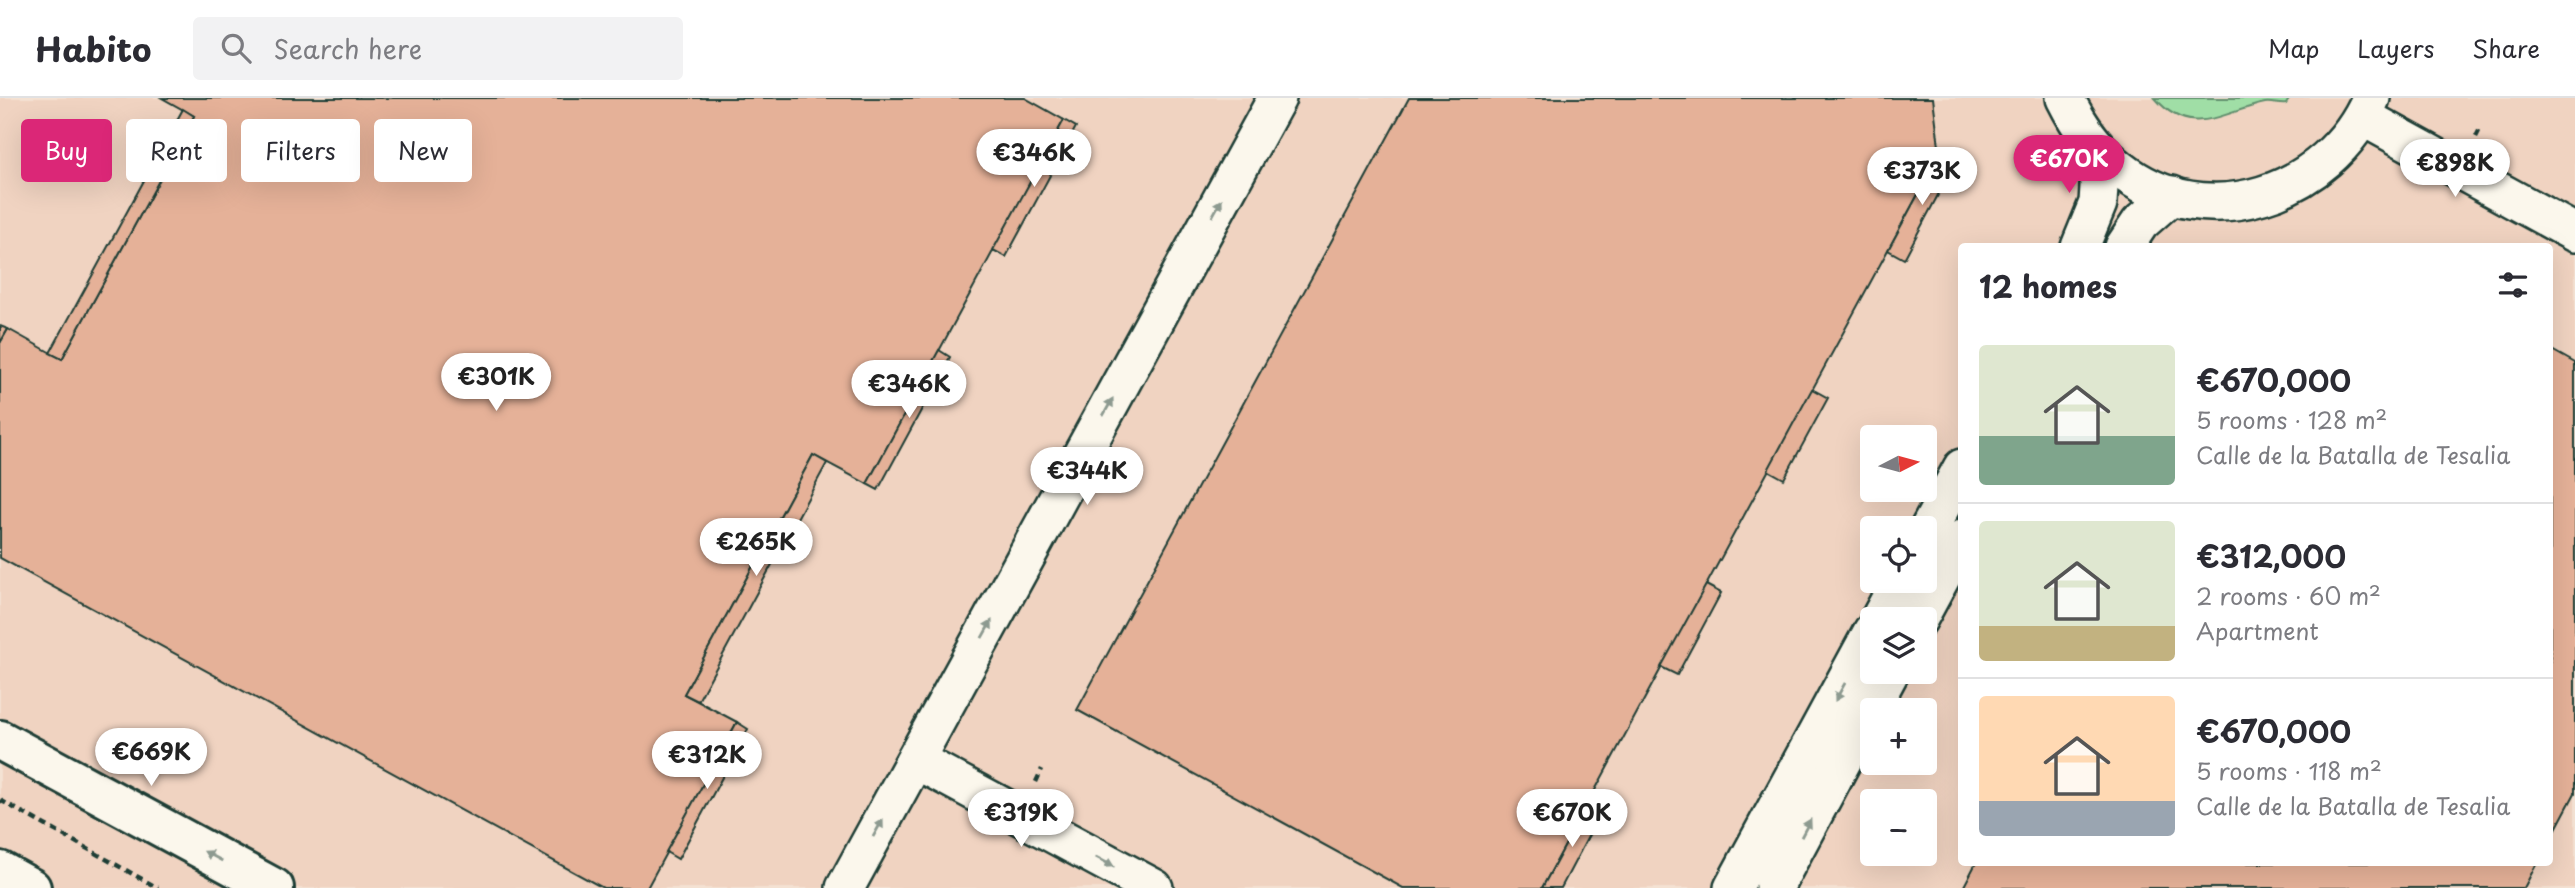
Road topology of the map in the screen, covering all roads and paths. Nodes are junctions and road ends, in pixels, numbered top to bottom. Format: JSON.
{"nodes":[{"id":1,"x":1277,"y":98,"type":"edge"},
{"id":2,"x":2065,"y":98,"type":"edge"},
{"id":3,"x":2367,"y":107,"type":"edge"},
{"id":4,"x":2101,"y":153,"type":"junction"},
{"id":5,"x":2172,"y":195,"type":"junction"},
{"id":6,"x":2575,"y":233,"type":"edge"},
{"id":7,"x":2082,"y":243,"type":"edge"},
{"id":8,"x":2127,"y":243,"type":"edge"},
{"id":9,"x":1958,"y":475,"type":"edge"},
{"id":10,"x":1936,"y":516,"type":"edge"},
{"id":11,"x":1958,"y":546,"type":"edge"},
{"id":12,"x":1925,"y":607,"type":"edge"},
{"id":13,"x":1860,"y":654,"type":"edge"},
{"id":14,"x":1884,"y":684,"type":"edge"},
{"id":15,"x":0,"y":740,"type":"edge"},
{"id":16,"x":916,"y":760,"type":"junction"},
{"id":17,"x":0,"y":800,"type":"edge"},
{"id":18,"x":0,"y":871,"type":"edge"},
{"id":19,"x":31,"y":888,"type":"edge"},
{"id":20,"x":158,"y":888,"type":"edge"},
{"id":21,"x":274,"y":888,"type":"edge"},
{"id":22,"x":845,"y":888,"type":"edge"},
{"id":23,"x":1154,"y":888,"type":"edge"},
{"id":24,"x":1733,"y":888,"type":"edge"},
{"id":25,"x":1774,"y":888,"type":"edge"}],
"edges":[{"from":16,"to":1,"type":"street","one_way":true},
{"from":2,"to":4,"type":"street"},
{"from":3,"to":5,"type":"street"},
{"from":3,"to":6,"type":"street"},
{"from":4,"to":5,"type":"street"},
{"from":4,"to":7,"type":"street"},
{"from":5,"to":8,"type":"street"},
{"from":9,"to":10,"type":"street"},
{"from":11,"to":12,"type":"street"},
{"from":13,"to":24,"type":"street","one_way":true},
{"from":25,"to":14,"type":"street","one_way":true},
{"from":21,"to":15,"type":"main road","one_way":true},
{"from":22,"to":16,"type":"street","one_way":true},
{"from":16,"to":23,"type":"street","one_way":true},
{"from":17,"to":20,"type":"path"},
{"from":18,"to":19,"type":"main road"}]}
